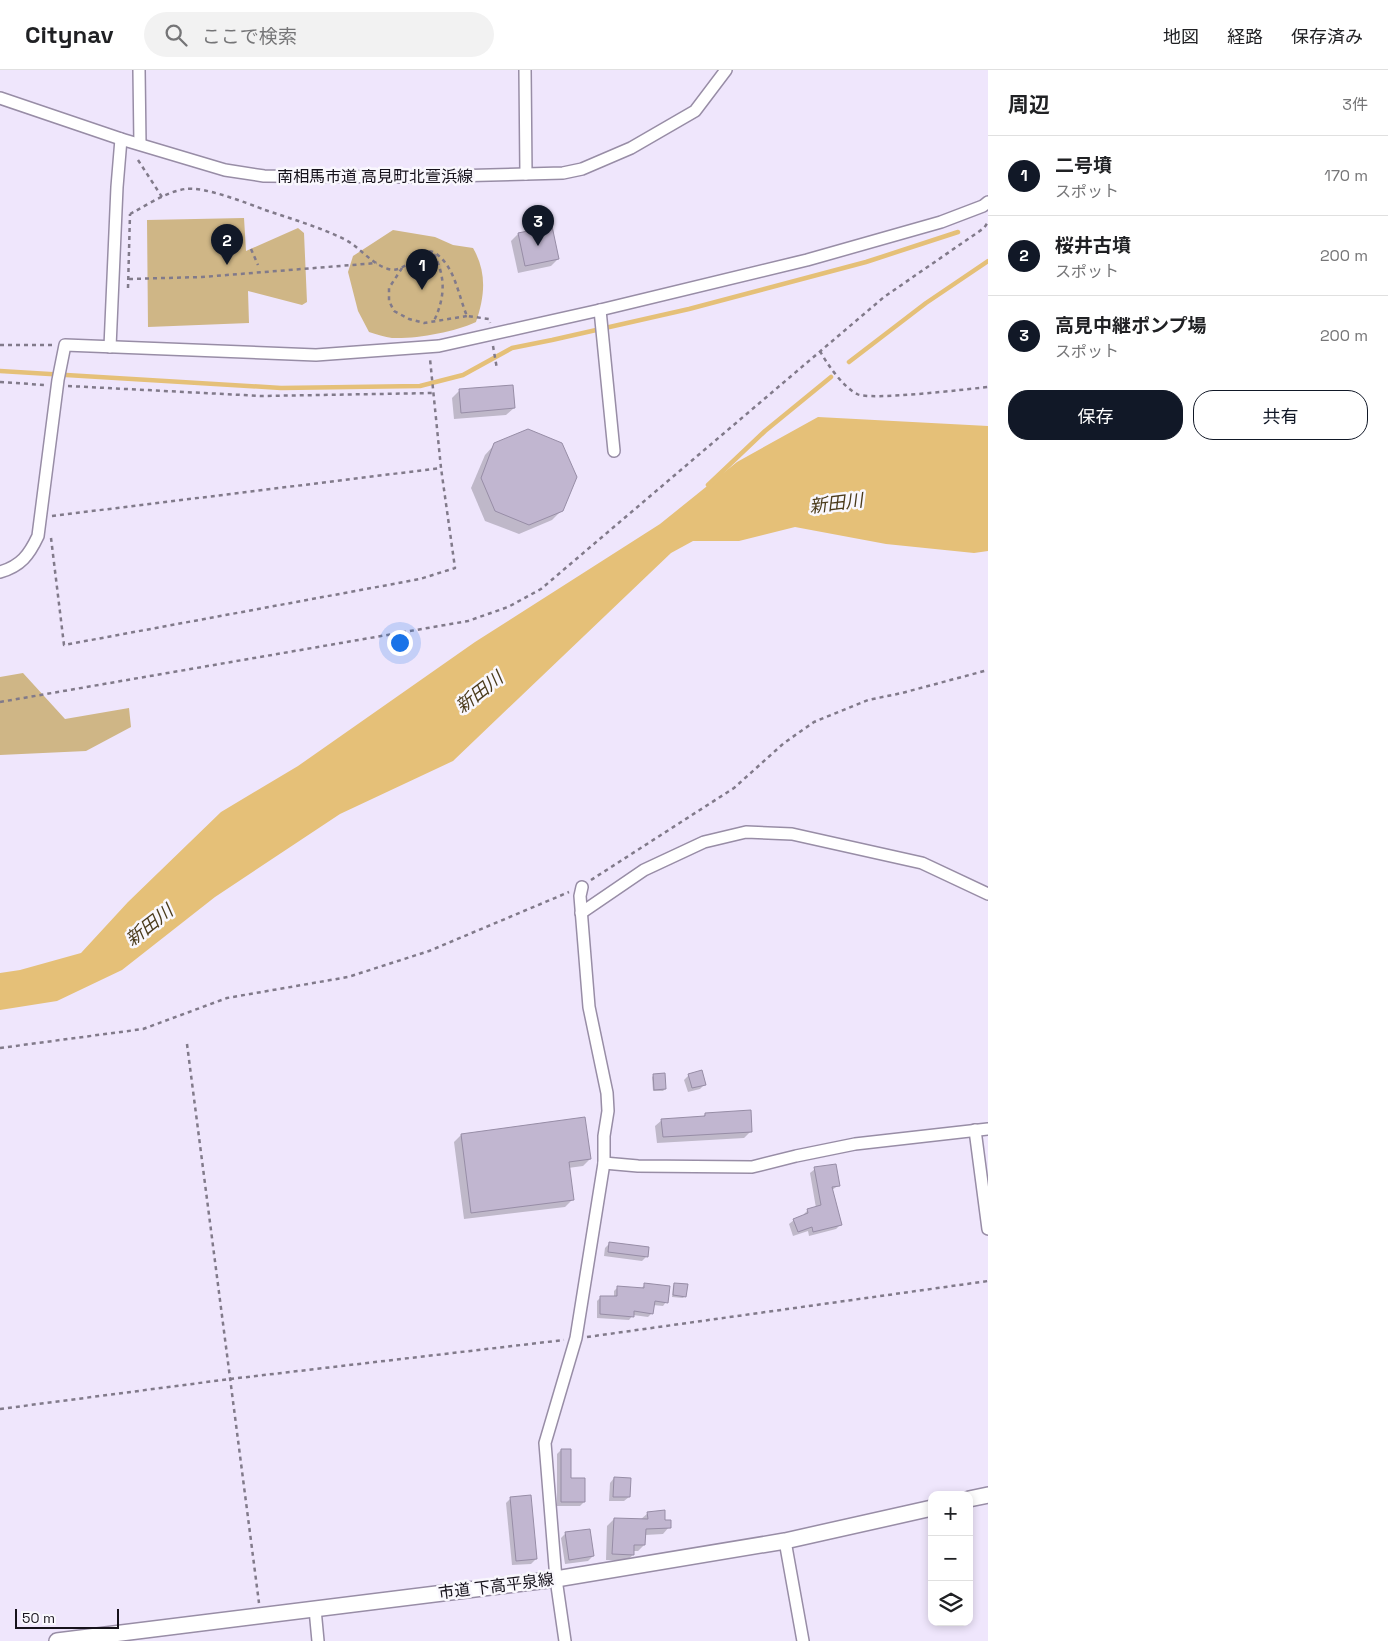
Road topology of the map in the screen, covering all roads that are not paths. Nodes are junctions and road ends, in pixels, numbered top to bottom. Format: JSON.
{"nodes":[{"id":1,"x":139,"y":70,"type":"edge"},
{"id":2,"x":525,"y":70,"type":"edge"},
{"id":3,"x":726,"y":70,"type":"edge"},
{"id":4,"x":0,"y":98,"type":"edge"},
{"id":5,"x":121,"y":139,"type":"junction"},
{"id":6,"x":140,"y":144,"type":"junction"},
{"id":7,"x":526,"y":174,"type":"junction"},
{"id":8,"x":988,"y":202,"type":"edge"},
{"id":9,"x":601,"y":314,"type":"junction"},
{"id":10,"x":110,"y":347,"type":"junction"},
{"id":11,"x":614,"y":452,"type":"dead end"},
{"id":12,"x":0,"y":572,"type":"edge"},
{"id":13,"x":582,"y":887,"type":"road end"},
{"id":14,"x":988,"y":894,"type":"edge"},
{"id":15,"x":581,"y":913,"type":"junction"},
{"id":16,"x":988,"y":1129,"type":"edge"},
{"id":17,"x":975,"y":1130,"type":"junction"},
{"id":18,"x":604,"y":1163,"type":"junction"},
{"id":19,"x":988,"y":1229,"type":"edge"},
{"id":20,"x":988,"y":1495,"type":"edge"},
{"id":21,"x":973,"y":1499,"type":"edge"},
{"id":22,"x":928,"y":1509,"type":"edge"},
{"id":23,"x":785,"y":1540,"type":"junction"},
{"id":24,"x":556,"y":1579,"type":"junction"},
{"id":25,"x":315,"y":1609,"type":"junction"},
{"id":26,"x":56,"y":1641,"type":"edge"},
{"id":27,"x":318,"y":1641,"type":"edge"},
{"id":28,"x":565,"y":1641,"type":"edge"},
{"id":29,"x":803,"y":1641,"type":"edge"}],
"edges":[{"from":1,"to":6,"type":"street"},
{"from":2,"to":7,"type":"street"},
{"from":3,"to":7,"type":"street","name":"南相馬市道 高見町北萱浜線"},
{"from":4,"to":5,"type":"street","name":"南相馬市道 高見町北萱浜線"},
{"from":5,"to":6,"type":"street","name":"南相馬市道 高見町北萱浜線"},
{"from":5,"to":10,"type":"street"},
{"from":6,"to":7,"type":"street","name":"南相馬市道 高見町北萱浜線"},
{"from":8,"to":9,"type":"street"},
{"from":9,"to":10,"type":"street"},
{"from":9,"to":11,"type":"street"},
{"from":10,"to":12,"type":"street"},
{"from":13,"to":15,"type":"street"},
{"from":14,"to":15,"type":"street"},
{"from":15,"to":18,"type":"street"},
{"from":16,"to":17,"type":"street"},
{"from":17,"to":18,"type":"street"},
{"from":17,"to":19,"type":"street"},
{"from":18,"to":24,"type":"street"},
{"from":20,"to":21,"type":"street"},
{"from":22,"to":23,"type":"street","name":"市道 下高平泉線"},
{"from":23,"to":24,"type":"street","name":"市道 下高平泉線"},
{"from":23,"to":29,"type":"street"},
{"from":24,"to":25,"type":"street","name":"市道 下高平泉線"},
{"from":24,"to":28,"type":"street"},
{"from":25,"to":26,"type":"street","name":"市道 下高平泉線"},
{"from":25,"to":27,"type":"street"}]}
